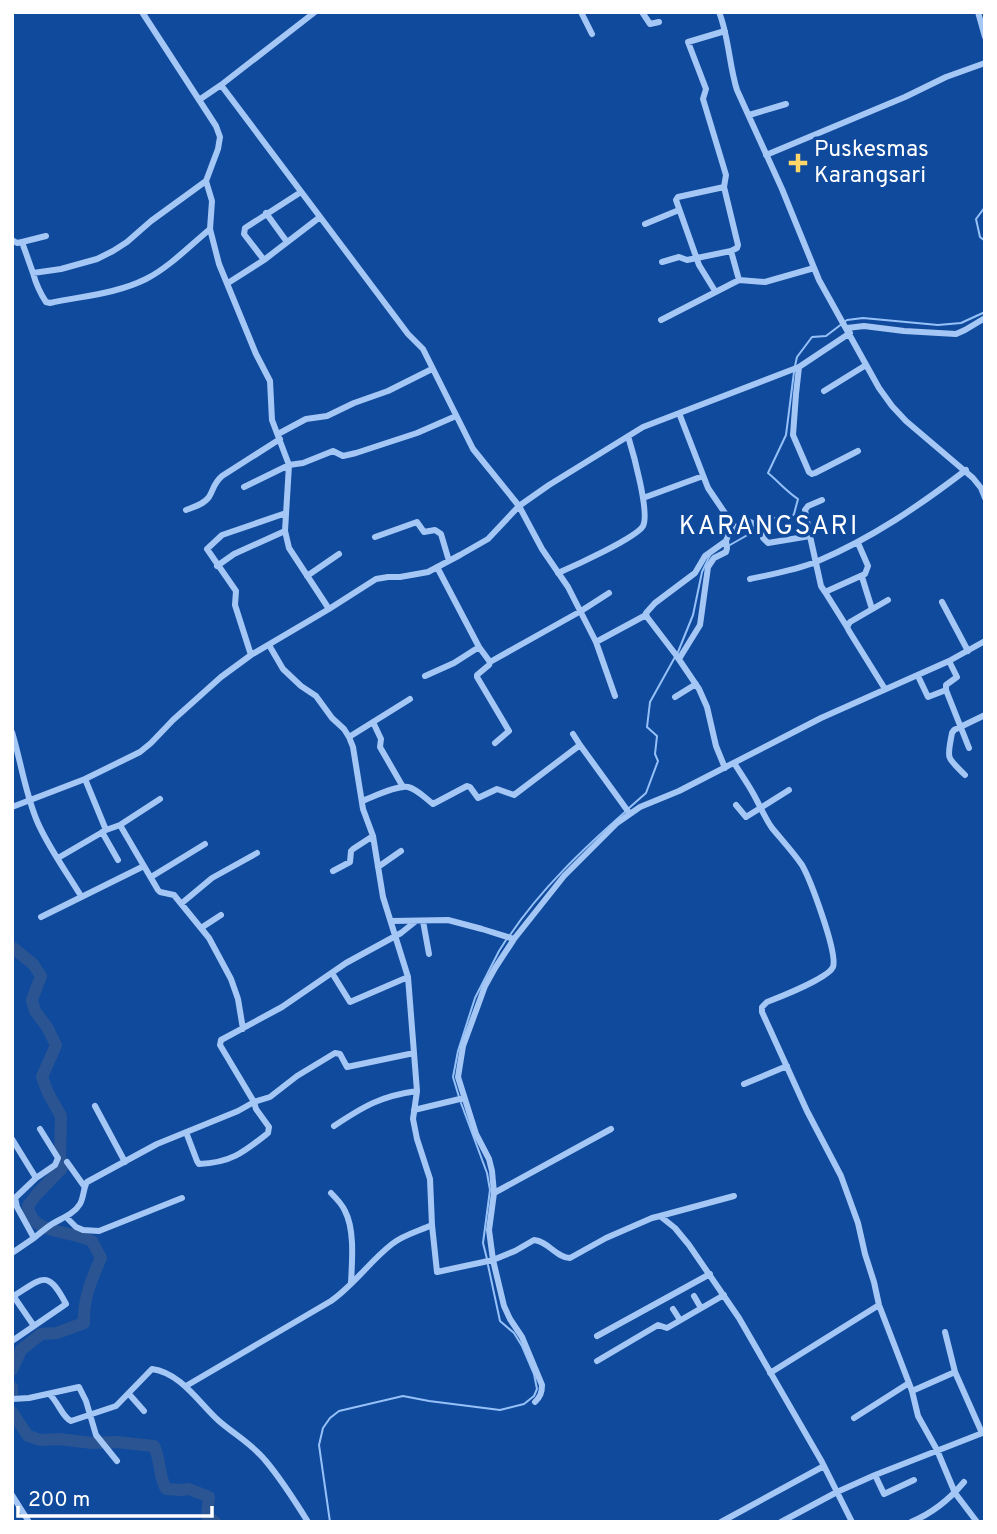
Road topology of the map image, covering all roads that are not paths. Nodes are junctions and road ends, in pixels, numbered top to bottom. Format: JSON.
{"nodes":[{"id":1,"x":142,"y":12,"type":"edge"},
{"id":2,"x":315,"y":12,"type":"edge"},
{"id":3,"x":581,"y":12,"type":"edge"},
{"id":4,"x":642,"y":12,"type":"edge"},
{"id":5,"x":719,"y":12,"type":"edge"},
{"id":6,"x":981,"y":15,"type":"edge"},
{"id":7,"x":659,"y":23,"type":"dead end"},
{"id":8,"x":725,"y":31,"type":"junction"},
{"id":9,"x":592,"y":34,"type":"dead end"},
{"id":10,"x":985,"y":37,"type":"edge"},
{"id":11,"x":985,"y":63,"type":"edge"},
{"id":12,"x":221,"y":85,"type":"junction"},
{"id":13,"x":199,"y":100,"type":"junction"},
{"id":14,"x":786,"y":104,"type":"dead end"},
{"id":15,"x":749,"y":115,"type":"junction"},
{"id":16,"x":766,"y":155,"type":"junction"},
{"id":17,"x":206,"y":181,"type":"junction"},
{"id":18,"x":724,"y":187,"type":"junction"},
{"id":19,"x":301,"y":192,"type":"junction"},
{"id":20,"x":678,"y":210,"type":"junction"},
{"id":21,"x":267,"y":213,"type":"junction"},
{"id":22,"x":320,"y":217,"type":"junction"},
{"id":23,"x":645,"y":224,"type":"dead end"},
{"id":24,"x":210,"y":229,"type":"junction"},
{"id":25,"x":46,"y":236,"type":"dead end"},
{"id":26,"x":12,"y":240,"type":"edge"},
{"id":27,"x":22,"y":242,"type":"junction"},
{"id":28,"x":288,"y":242,"type":"junction"},
{"id":29,"x":731,"y":251,"type":"junction"},
{"id":30,"x":696,"y":257,"type":"junction"},
{"id":31,"x":264,"y":260,"type":"junction"},
{"id":32,"x":662,"y":262,"type":"dead end"},
{"id":33,"x":814,"y":268,"type":"junction"},
{"id":34,"x":33,"y":273,"type":"junction"},
{"id":35,"x":739,"y":280,"type":"junction"},
{"id":36,"x":228,"y":283,"type":"junction"},
{"id":37,"x":715,"y":291,"type":"junction"},
{"id":38,"x":985,"y":318,"type":"edge"},
{"id":39,"x":661,"y":320,"type":"dead end"},
{"id":40,"x":845,"y":327,"type":"junction"},
{"id":41,"x":866,"y":365,"type":"junction"},
{"id":42,"x":799,"y":367,"type":"junction"},
{"id":43,"x":432,"y":369,"type":"junction"},
{"id":44,"x":824,"y":391,"type":"dead end"},
{"id":45,"x":679,"y":413,"type":"junction"},
{"id":46,"x":456,"y":416,"type":"junction"},
{"id":47,"x":279,"y":436,"type":"junction"},
{"id":48,"x":628,"y":436,"type":"junction"},
{"id":49,"x":858,"y":451,"type":"dead end"},
{"id":50,"x":289,"y":465,"type":"junction"},
{"id":51,"x":966,"y":470,"type":"junction"},
{"id":52,"x":703,"y":476,"type":"junction"},
{"id":53,"x":244,"y":487,"type":"dead end"},
{"id":54,"x":643,"y":498,"type":"junction"},
{"id":55,"x":985,"y":498,"type":"edge"},
{"id":56,"x":822,"y":500,"type":"dead end"},
{"id":57,"x":519,"y":506,"type":"junction"},
{"id":58,"x":186,"y":510,"type":"dead end"},
{"id":59,"x":286,"y":513,"type":"junction"},
{"id":60,"x":734,"y":528,"type":"junction"},
{"id":61,"x":285,"y":531,"type":"junction"},
{"id":62,"x":810,"y":536,"type":"junction"},
{"id":63,"x":375,"y":537,"type":"dead end"},
{"id":64,"x":858,"y":543,"type":"junction"},
{"id":65,"x":339,"y":554,"type":"dead end"},
{"id":66,"x":708,"y":558,"type":"junction"},
{"id":67,"x":449,"y":561,"type":"junction"},
{"id":68,"x":816,"y":562,"type":"junction"},
{"id":69,"x":217,"y":566,"type":"junction"},
{"id":70,"x":437,"y":567,"type":"junction"},
{"id":71,"x":558,"y":573,"type":"junction"},
{"id":72,"x":307,"y":576,"type":"junction"},
{"id":73,"x":862,"y":576,"type":"junction"},
{"id":74,"x":750,"y":579,"type":"dead end"},
{"id":75,"x":825,"y":592,"type":"junction"},
{"id":76,"x":609,"y":593,"type":"dead end"},
{"id":77,"x":888,"y":600,"type":"dead end"},
{"id":78,"x":942,"y":603,"type":"dead end"},
{"id":79,"x":872,"y":609,"type":"junction"},
{"id":80,"x":329,"y":610,"type":"junction"},
{"id":81,"x":581,"y":611,"type":"junction"},
{"id":82,"x":646,"y":615,"type":"junction"},
{"id":83,"x":848,"y":627,"type":"junction"},
{"id":84,"x":985,"y":641,"type":"edge"},
{"id":85,"x":596,"y":642,"type":"junction"},
{"id":86,"x":269,"y":645,"type":"junction"},
{"id":87,"x":479,"y":647,"type":"junction"},
{"id":88,"x":968,"y":651,"type":"junction"},
{"id":89,"x":251,"y":655,"type":"junction"},
{"id":90,"x":678,"y":658,"type":"junction"},
{"id":91,"x":949,"y":661,"type":"junction"},
{"id":92,"x":490,"y":662,"type":"junction"},
{"id":93,"x":918,"y":676,"type":"junction"},
{"id":94,"x":425,"y":677,"type":"dead end"},
{"id":95,"x":696,"y":684,"type":"junction"},
{"id":96,"x":885,"y":689,"type":"junction"},
{"id":97,"x":946,"y":690,"type":"junction"},
{"id":98,"x":615,"y":696,"type":"dead end"},
{"id":99,"x":675,"y":697,"type":"dead end"},
{"id":100,"x":410,"y":699,"type":"dead end"},
{"id":101,"x":985,"y":715,"type":"edge"},
{"id":102,"x":373,"y":722,"type":"junction"},
{"id":103,"x":960,"y":726,"type":"junction"},
{"id":104,"x":12,"y":732,"type":"edge"},
{"id":105,"x":573,"y":734,"type":"dead end"},
{"id":106,"x":349,"y":737,"type":"junction"},
{"id":107,"x":495,"y":743,"type":"dead end"},
{"id":108,"x":580,"y":745,"type":"junction"},
{"id":109,"x":969,"y":748,"type":"dead end"},
{"id":110,"x":734,"y":763,"type":"junction"},
{"id":111,"x":725,"y":768,"type":"junction"},
{"id":112,"x":965,"y":775,"type":"dead end"},
{"id":113,"x":85,"y":779,"type":"junction"},
{"id":114,"x":403,"y":787,"type":"junction"},
{"id":115,"x":789,"y":790,"type":"dead end"},
{"id":116,"x":160,"y":799,"type":"dead end"},
{"id":117,"x":29,"y":800,"type":"junction"},
{"id":118,"x":362,"y":800,"type":"junction"},
{"id":119,"x":736,"y":805,"type":"dead end"},
{"id":120,"x":12,"y":807,"type":"edge"},
{"id":121,"x":760,"y":807,"type":"junction"},
{"id":122,"x":627,"y":811,"type":"junction"},
{"id":123,"x":120,"y":825,"type":"junction"},
{"id":124,"x":104,"y":831,"type":"junction"},
{"id":125,"x":373,"y":836,"type":"junction"},
{"id":126,"x":205,"y":844,"type":"dead end"},
{"id":127,"x":401,"y":851,"type":"dead end"},
{"id":128,"x":257,"y":853,"type":"dead end"},
{"id":129,"x":58,"y":858,"type":"junction"},
{"id":130,"x":118,"y":860,"type":"dead end"},
{"id":131,"x":144,"y":866,"type":"junction"},
{"id":132,"x":378,"y":867,"type":"junction"},
{"id":133,"x":334,"y":871,"type":"dead end"},
{"id":134,"x":151,"y":877,"type":"junction"},
{"id":135,"x":81,"y":896,"type":"junction"},
{"id":136,"x":182,"y":903,"type":"junction"},
{"id":137,"x":221,"y":915,"type":"dead end"},
{"id":138,"x":41,"y":916,"type":"dead end"},
{"id":139,"x":392,"y":921,"type":"junction"},
{"id":140,"x":420,"y":921,"type":"junction"},
{"id":141,"x":201,"y":928,"type":"junction"},
{"id":142,"x":396,"y":935,"type":"junction"},
{"id":143,"x":510,"y":938,"type":"junction"},
{"id":144,"x":429,"y":954,"type":"dead end"},
{"id":145,"x":332,"y":973,"type":"junction"},
{"id":146,"x":408,"y":977,"type":"junction"},
{"id":147,"x":243,"y":1029,"type":"junction"},
{"id":148,"x":414,"y":1053,"type":"junction"},
{"id":149,"x":787,"y":1066,"type":"junction"},
{"id":150,"x":744,"y":1084,"type":"dead end"},
{"id":151,"x":417,"y":1091,"type":"junction"},
{"id":152,"x":461,"y":1099,"type":"junction"},
{"id":153,"x":254,"y":1102,"type":"junction"},
{"id":154,"x":95,"y":1106,"type":"dead end"},
{"id":155,"x":414,"y":1110,"type":"junction"},
{"id":156,"x":334,"y":1126,"type":"dead end"},
{"id":157,"x":40,"y":1129,"type":"dead end"},
{"id":158,"x":611,"y":1129,"type":"dead end"},
{"id":159,"x":186,"y":1132,"type":"junction"},
{"id":160,"x":12,"y":1139,"type":"edge"},
{"id":161,"x":125,"y":1161,"type":"junction"},
{"id":162,"x":67,"y":1162,"type":"dead end"},
{"id":163,"x":36,"y":1178,"type":"junction"},
{"id":164,"x":84,"y":1186,"type":"junction"},
{"id":165,"x":331,"y":1193,"type":"dead end"},
{"id":166,"x":494,"y":1193,"type":"junction"},
{"id":167,"x":14,"y":1196,"type":"edge"},
{"id":168,"x":734,"y":1196,"type":"dead end"},
{"id":169,"x":182,"y":1198,"type":"dead end"},
{"id":170,"x":660,"y":1216,"type":"junction"},
{"id":171,"x":66,"y":1217,"type":"junction"},
{"id":172,"x":432,"y":1225,"type":"junction"},
{"id":173,"x":37,"y":1236,"type":"junction"},
{"id":174,"x":12,"y":1254,"type":"edge"},
{"id":175,"x":490,"y":1261,"type":"junction"},
{"id":176,"x":710,"y":1274,"type":"junction"},
{"id":177,"x":351,"y":1285,"type":"junction"},
{"id":178,"x":724,"y":1295,"type":"junction"},
{"id":179,"x":13,"y":1296,"type":"edge"},
{"id":180,"x":694,"y":1296,"type":"dead end"},
{"id":181,"x":879,"y":1305,"type":"junction"},
{"id":182,"x":673,"y":1308,"type":"dead end"},
{"id":183,"x":701,"y":1308,"type":"junction"},
{"id":184,"x":680,"y":1320,"type":"junction"},
{"id":185,"x":34,"y":1326,"type":"junction"},
{"id":186,"x":945,"y":1332,"type":"dead end"},
{"id":187,"x":597,"y":1336,"type":"dead end"},
{"id":188,"x":12,"y":1341,"type":"edge"},
{"id":189,"x":597,"y":1361,"type":"dead end"},
{"id":190,"x":955,"y":1372,"type":"junction"},
{"id":191,"x":770,"y":1373,"type":"junction"},
{"id":192,"x":186,"y":1386,"type":"junction"},
{"id":193,"x":911,"y":1387,"type":"junction"},
{"id":194,"x":48,"y":1394,"type":"junction"},
{"id":195,"x":129,"y":1395,"type":"junction"},
{"id":196,"x":15,"y":1399,"type":"edge"},
{"id":197,"x":535,"y":1402,"type":"dead end"},
{"id":198,"x":144,"y":1411,"type":"dead end"},
{"id":199,"x":90,"y":1415,"type":"junction"},
{"id":200,"x":854,"y":1418,"type":"dead end"},
{"id":201,"x":983,"y":1433,"type":"edge"},
{"id":202,"x":937,"y":1450,"type":"junction"},
{"id":203,"x":117,"y":1461,"type":"dead end"},
{"id":204,"x":824,"y":1466,"type":"junction"},
{"id":205,"x":875,"y":1475,"type":"junction"},
{"id":206,"x":914,"y":1480,"type":"dead end"},
{"id":207,"x":964,"y":1482,"type":"dead end"},
{"id":208,"x":837,"y":1492,"type":"junction"},
{"id":209,"x":955,"y":1493,"type":"junction"},
{"id":210,"x":12,"y":1495,"type":"edge"},
{"id":211,"x":29,"y":1522,"type":"edge"},
{"id":212,"x":308,"y":1522,"type":"edge"},
{"id":213,"x":721,"y":1522,"type":"edge"},
{"id":214,"x":781,"y":1522,"type":"edge"},
{"id":215,"x":852,"y":1522,"type":"edge"},
{"id":216,"x":911,"y":1522,"type":"edge"},
{"id":217,"x":977,"y":1522,"type":"edge"}],
"edges":[{"from":1,"to":13,"type":"street"},
{"from":2,"to":12,"type":"street"},
{"from":3,"to":9,"type":"street"},
{"from":4,"to":7,"type":"street"},
{"from":5,"to":8,"type":"street"},
{"from":6,"to":10,"type":"street"},
{"from":8,"to":15,"type":"street"},
{"from":8,"to":18,"type":"street"},
{"from":11,"to":16,"type":"street"},
{"from":12,"to":13,"type":"street"},
{"from":12,"to":19,"type":"street"},
{"from":13,"to":17,"type":"street"},
{"from":14,"to":15,"type":"street"},
{"from":15,"to":16,"type":"street"},
{"from":16,"to":33,"type":"street"},
{"from":17,"to":24,"type":"street"},
{"from":17,"to":34,"type":"street"},
{"from":18,"to":20,"type":"street"},
{"from":18,"to":29,"type":"street"},
{"from":19,"to":21,"type":"street"},
{"from":19,"to":22,"type":"street"},
{"from":20,"to":23,"type":"street"},
{"from":20,"to":30,"type":"street"},
{"from":21,"to":28,"type":"street"},
{"from":21,"to":31,"type":"street"},
{"from":22,"to":28,"type":"street"},
{"from":22,"to":43,"type":"street"},
{"from":24,"to":34,"type":"street"},
{"from":24,"to":36,"type":"street"},
{"from":25,"to":27,"type":"street"},
{"from":26,"to":27,"type":"street"},
{"from":27,"to":34,"type":"street"},
{"from":28,"to":31,"type":"street"},
{"from":29,"to":30,"type":"street"},
{"from":29,"to":35,"type":"street"},
{"from":30,"to":32,"type":"street"},
{"from":30,"to":37,"type":"street"},
{"from":31,"to":36,"type":"street"},
{"from":33,"to":35,"type":"street"},
{"from":33,"to":40,"type":"street"},
{"from":35,"to":37,"type":"street"},
{"from":36,"to":47,"type":"street"},
{"from":37,"to":39,"type":"street"},
{"from":38,"to":40,"type":"street"},
{"from":40,"to":41,"type":"street"},
{"from":40,"to":42,"type":"street"},
{"from":41,"to":44,"type":"street"},
{"from":41,"to":51,"type":"street"},
{"from":42,"to":45,"type":"street"},
{"from":42,"to":49,"type":"street"},
{"from":43,"to":46,"type":"street"},
{"from":43,"to":47,"type":"street"},
{"from":45,"to":48,"type":"street"},
{"from":45,"to":52,"type":"street"},
{"from":46,"to":50,"type":"street"},
{"from":46,"to":57,"type":"street"},
{"from":47,"to":50,"type":"street"},
{"from":47,"to":58,"type":"street"},
{"from":48,"to":54,"type":"street"},
{"from":48,"to":57,"type":"street"},
{"from":50,"to":53,"type":"street"},
{"from":50,"to":59,"type":"street"},
{"from":51,"to":55,"type":"street"},
{"from":51,"to":64,"type":"street"},
{"from":52,"to":54,"type":"street"},
{"from":52,"to":60,"type":"street"},
{"from":54,"to":71,"type":"street"},
{"from":56,"to":62,"type":"street"},
{"from":57,"to":67,"type":"street"},
{"from":57,"to":71,"type":"street"},
{"from":59,"to":61,"type":"street"},
{"from":59,"to":69,"type":"street"},
{"from":60,"to":62,"type":"street"},
{"from":60,"to":66,"type":"street"},
{"from":61,"to":69,"type":"street"},
{"from":61,"to":72,"type":"street"},
{"from":62,"to":68,"type":"street"},
{"from":63,"to":67,"type":"street"},
{"from":64,"to":68,"type":"street"},
{"from":64,"to":73,"type":"street"},
{"from":65,"to":72,"type":"street"},
{"from":66,"to":82,"type":"street"},
{"from":66,"to":90,"type":"street"},
{"from":67,"to":70,"type":"street"},
{"from":68,"to":74,"type":"street"},
{"from":68,"to":75,"type":"street"},
{"from":69,"to":89,"type":"street"},
{"from":70,"to":80,"type":"street"},
{"from":70,"to":87,"type":"street"},
{"from":71,"to":81,"type":"street"},
{"from":72,"to":80,"type":"street"},
{"from":73,"to":75,"type":"street"},
{"from":73,"to":79,"type":"street"},
{"from":75,"to":83,"type":"street"},
{"from":76,"to":81,"type":"street"},
{"from":77,"to":79,"type":"street"},
{"from":78,"to":88,"type":"street"},
{"from":79,"to":83,"type":"street"},
{"from":80,"to":86,"type":"street"},
{"from":81,"to":85,"type":"street"},
{"from":81,"to":92,"type":"street"},
{"from":82,"to":85,"type":"street"},
{"from":82,"to":90,"type":"street"},
{"from":83,"to":96,"type":"street"},
{"from":84,"to":88,"type":"street"},
{"from":85,"to":98,"type":"street"},
{"from":86,"to":89,"type":"street"},
{"from":86,"to":106,"type":"street"},
{"from":87,"to":92,"type":"street"},
{"from":87,"to":94,"type":"street"},
{"from":88,"to":91,"type":"street"},
{"from":89,"to":113,"type":"street"},
{"from":90,"to":95,"type":"street"},
{"from":91,"to":93,"type":"street"},
{"from":91,"to":97,"type":"street"},
{"from":92,"to":107,"type":"street"},
{"from":93,"to":96,"type":"street"},
{"from":93,"to":97,"type":"street"},
{"from":95,"to":99,"type":"street"},
{"from":95,"to":111,"type":"street"},
{"from":96,"to":110,"type":"street"},
{"from":97,"to":103,"type":"street"},
{"from":100,"to":102,"type":"street"},
{"from":101,"to":103,"type":"street"},
{"from":102,"to":106,"type":"street"},
{"from":102,"to":114,"type":"street"},
{"from":103,"to":109,"type":"street"},
{"from":103,"to":112,"type":"street"},
{"from":104,"to":117,"type":"street"},
{"from":105,"to":108,"type":"street"},
{"from":106,"to":118,"type":"street"},
{"from":108,"to":114,"type":"street"},
{"from":108,"to":122,"type":"street"},
{"from":110,"to":111,"type":"street"},
{"from":110,"to":121,"type":"street"},
{"from":111,"to":122,"type":"street"},
{"from":113,"to":117,"type":"street"},
{"from":113,"to":124,"type":"street"},
{"from":114,"to":118,"type":"street"},
{"from":115,"to":121,"type":"street"},
{"from":116,"to":123,"type":"street"},
{"from":117,"to":120,"type":"street"},
{"from":117,"to":129,"type":"street"},
{"from":118,"to":125,"type":"street"},
{"from":119,"to":121,"type":"street"},
{"from":121,"to":149,"type":"street"},
{"from":122,"to":143,"type":"street"},
{"from":123,"to":124,"type":"street"},
{"from":123,"to":131,"type":"street"},
{"from":124,"to":129,"type":"street"},
{"from":124,"to":130,"type":"street"},
{"from":125,"to":132,"type":"street"},
{"from":125,"to":133,"type":"street"},
{"from":126,"to":134,"type":"street"},
{"from":127,"to":132,"type":"street"},
{"from":128,"to":136,"type":"street"},
{"from":129,"to":135,"type":"street"},
{"from":131,"to":134,"type":"street"},
{"from":131,"to":135,"type":"street"},
{"from":132,"to":139,"type":"street"},
{"from":134,"to":136,"type":"street"},
{"from":135,"to":138,"type":"street"},
{"from":136,"to":141,"type":"street"},
{"from":137,"to":141,"type":"street"},
{"from":139,"to":140,"type":"street"},
{"from":139,"to":142,"type":"street"},
{"from":140,"to":142,"type":"street"},
{"from":140,"to":143,"type":"street"},
{"from":140,"to":144,"type":"street"},
{"from":141,"to":147,"type":"street"},
{"from":142,"to":145,"type":"street"},
{"from":142,"to":146,"type":"street"},
{"from":143,"to":152,"type":"street"},
{"from":145,"to":146,"type":"street"},
{"from":145,"to":147,"type":"street"},
{"from":146,"to":148,"type":"street"},
{"from":147,"to":153,"type":"street"},
{"from":148,"to":151,"type":"street"},
{"from":148,"to":153,"type":"street"},
{"from":149,"to":150,"type":"street"},
{"from":149,"to":181,"type":"street"},
{"from":151,"to":155,"type":"street"},
{"from":151,"to":156,"type":"street"},
{"from":152,"to":155,"type":"street"},
{"from":152,"to":166,"type":"street"},
{"from":153,"to":159,"type":"street"},
{"from":153,"to":159,"type":"street"},
{"from":154,"to":161,"type":"street"},
{"from":155,"to":172,"type":"street"},
{"from":157,"to":163,"type":"street"},
{"from":158,"to":166,"type":"street"},
{"from":159,"to":161,"type":"street"},
{"from":160,"to":163,"type":"street"},
{"from":161,"to":164,"type":"street"},
{"from":162,"to":164,"type":"street"},
{"from":163,"to":167,"type":"street"},
{"from":164,"to":171,"type":"street"},
{"from":165,"to":177,"type":"street"},
{"from":166,"to":175,"type":"street"},
{"from":167,"to":173,"type":"street"},
{"from":168,"to":170,"type":"street"},
{"from":169,"to":171,"type":"street"},
{"from":170,"to":175,"type":"street"},
{"from":170,"to":176,"type":"street"},
{"from":171,"to":173,"type":"street"},
{"from":172,"to":175,"type":"street"},
{"from":172,"to":177,"type":"street"},
{"from":173,"to":174,"type":"street"},
{"from":175,"to":197,"type":"street"},
{"from":176,"to":178,"type":"street"},
{"from":176,"to":187,"type":"street"},
{"from":177,"to":192,"type":"street"},
{"from":178,"to":183,"type":"street"},
{"from":178,"to":191,"type":"street"},
{"from":179,"to":185,"type":"street"},
{"from":179,"to":185,"type":"street"},
{"from":180,"to":183,"type":"street"},
{"from":181,"to":191,"type":"street"},
{"from":181,"to":193,"type":"street"},
{"from":182,"to":184,"type":"street"},
{"from":183,"to":184,"type":"street"},
{"from":184,"to":189,"type":"street"},
{"from":185,"to":188,"type":"street"},
{"from":186,"to":190,"type":"street"},
{"from":190,"to":193,"type":"street"},
{"from":190,"to":201,"type":"street"},
{"from":191,"to":204,"type":"street"},
{"from":192,"to":195,"type":"street"},
{"from":192,"to":212,"type":"street"},
{"from":193,"to":200,"type":"street"},
{"from":193,"to":202,"type":"street"},
{"from":194,"to":196,"type":"street"},
{"from":194,"to":199,"type":"street"},
{"from":194,"to":199,"type":"street"},
{"from":195,"to":198,"type":"street"},
{"from":195,"to":199,"type":"street"},
{"from":199,"to":203,"type":"street"},
{"from":201,"to":202,"type":"street"},
{"from":202,"to":205,"type":"street"},
{"from":202,"to":209,"type":"street"},
{"from":204,"to":208,"type":"street"},
{"from":204,"to":213,"type":"street"},
{"from":205,"to":206,"type":"street"},
{"from":205,"to":208,"type":"street"},
{"from":207,"to":209,"type":"street"},
{"from":208,"to":214,"type":"street"},
{"from":208,"to":215,"type":"street"},
{"from":209,"to":216,"type":"street"},
{"from":209,"to":217,"type":"street"},
{"from":210,"to":211,"type":"street"}]}
